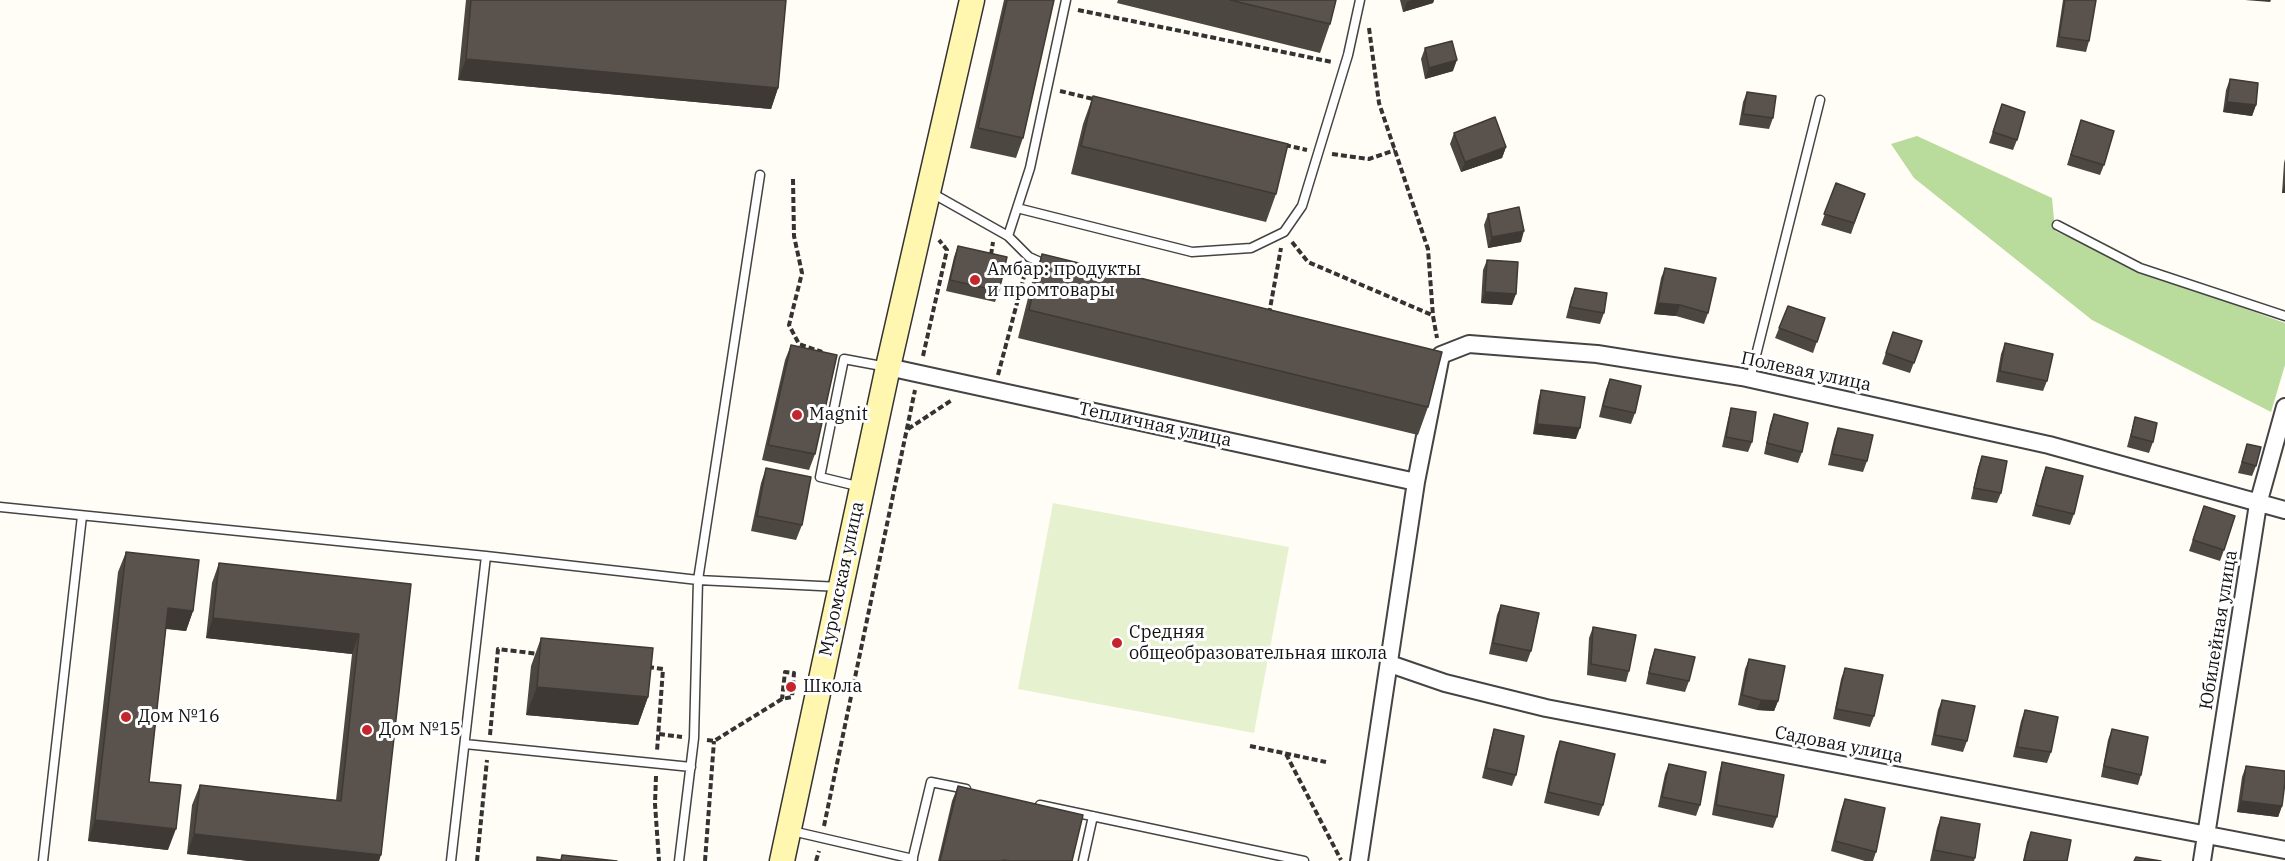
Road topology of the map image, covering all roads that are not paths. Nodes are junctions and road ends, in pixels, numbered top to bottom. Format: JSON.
{"nodes":[{"id":1,"x":972,"y":0,"type":"edge"},
{"id":2,"x":1360,"y":0,"type":"edge"},
{"id":3,"x":1065,"y":3,"type":"edge"},
{"id":4,"x":1820,"y":100,"type":"dead end"},
{"id":5,"x":760,"y":176,"type":"dead end"},
{"id":6,"x":927,"y":190,"type":"junction"},
{"id":7,"x":1017,"y":208,"type":"junction"},
{"id":8,"x":2057,"y":225,"type":"dead end"},
{"id":9,"x":1005,"y":240,"type":"junction"},
{"id":10,"x":1058,"y":270,"type":"edge"},
{"id":11,"x":2285,"y":316,"type":"edge"},
{"id":12,"x":888,"y":367,"type":"junction"},
{"id":13,"x":1750,"y":379,"type":"junction"},
{"id":14,"x":2285,"y":407,"type":"edge"},
{"id":15,"x":1416,"y":482,"type":"junction"},
{"id":16,"x":862,"y":487,"type":"junction"},
{"id":17,"x":2258,"y":504,"type":"junction"},
{"id":18,"x":0,"y":507,"type":"edge"},
{"id":19,"x":2285,"y":510,"type":"edge"},
{"id":20,"x":82,"y":516,"type":"junction"},
{"id":21,"x":486,"y":556,"type":"junction"},
{"id":22,"x":698,"y":580,"type":"junction"},
{"id":23,"x":840,"y":587,"type":"junction"},
{"id":24,"x":1390,"y":664,"type":"junction"},
{"id":25,"x":465,"y":744,"type":"junction"},
{"id":26,"x":691,"y":767,"type":"junction"},
{"id":27,"x":977,"y":792,"type":"edge"},
{"id":28,"x":1035,"y":804,"type":"edge"},
{"id":29,"x":1094,"y":816,"type":"junction"},
{"id":30,"x":789,"y":830,"type":"junction"},
{"id":31,"x":2206,"y":835,"type":"junction"},
{"id":32,"x":2285,"y":850,"type":"edge"},
{"id":33,"x":913,"y":860,"type":"edge"},
{"id":34,"x":43,"y":861,"type":"edge"},
{"id":35,"x":451,"y":861,"type":"edge"},
{"id":36,"x":679,"y":861,"type":"edge"},
{"id":37,"x":782,"y":861,"type":"edge"},
{"id":38,"x":1083,"y":861,"type":"edge"},
{"id":39,"x":1304,"y":861,"type":"edge"},
{"id":40,"x":1359,"y":861,"type":"edge"},
{"id":41,"x":2202,"y":861,"type":"edge"}],
"edges":[{"from":1,"to":6,"type":"street"},
{"from":2,"to":7,"type":"lane"},
{"from":3,"to":7,"type":"lane"},
{"from":4,"to":13,"type":"lane"},
{"from":5,"to":22,"type":"lane"},
{"from":6,"to":9,"type":"lane"},
{"from":6,"to":12,"type":"street"},
{"from":7,"to":9,"type":"lane"},
{"from":8,"to":11,"type":"lane"},
{"from":9,"to":10,"type":"lane"},
{"from":12,"to":15,"type":"street","name":"Тепличная улица"},
{"from":12,"to":16,"type":"street","name":"Муромская улица"},
{"from":12,"to":16,"type":"lane"},
{"from":13,"to":15,"type":"street","name":"Полевая улица"},
{"from":13,"to":17,"type":"street","name":"Полевая улица"},
{"from":14,"to":17,"type":"street","name":"Юбилейная улица"},
{"from":15,"to":24,"type":"street"},
{"from":16,"to":23,"type":"street","name":"Муромская улица"},
{"from":17,"to":19,"type":"street","name":"Полевая улица"},
{"from":17,"to":31,"type":"street","name":"Юбилейная улица"},
{"from":18,"to":20,"type":"lane"},
{"from":20,"to":21,"type":"lane"},
{"from":20,"to":34,"type":"lane"},
{"from":21,"to":22,"type":"lane"},
{"from":21,"to":25,"type":"lane"},
{"from":22,"to":23,"type":"lane"},
{"from":22,"to":26,"type":"lane"},
{"from":23,"to":30,"type":"street","name":"Муромская улица"},
{"from":24,"to":31,"type":"street","name":"Садовая улица"},
{"from":24,"to":40,"type":"street"},
{"from":25,"to":26,"type":"lane"},
{"from":25,"to":35,"type":"lane"},
{"from":26,"to":36,"type":"lane"},
{"from":27,"to":33,"type":"lane"},
{"from":28,"to":29,"type":"lane"},
{"from":29,"to":38,"type":"lane"},
{"from":29,"to":39,"type":"lane"},
{"from":30,"to":33,"type":"lane"},
{"from":30,"to":37,"type":"street","name":"Муромская улица"},
{"from":31,"to":32,"type":"street","name":"Садовая улица"},
{"from":31,"to":41,"type":"street","name":"Юбилейная улица"}]}
